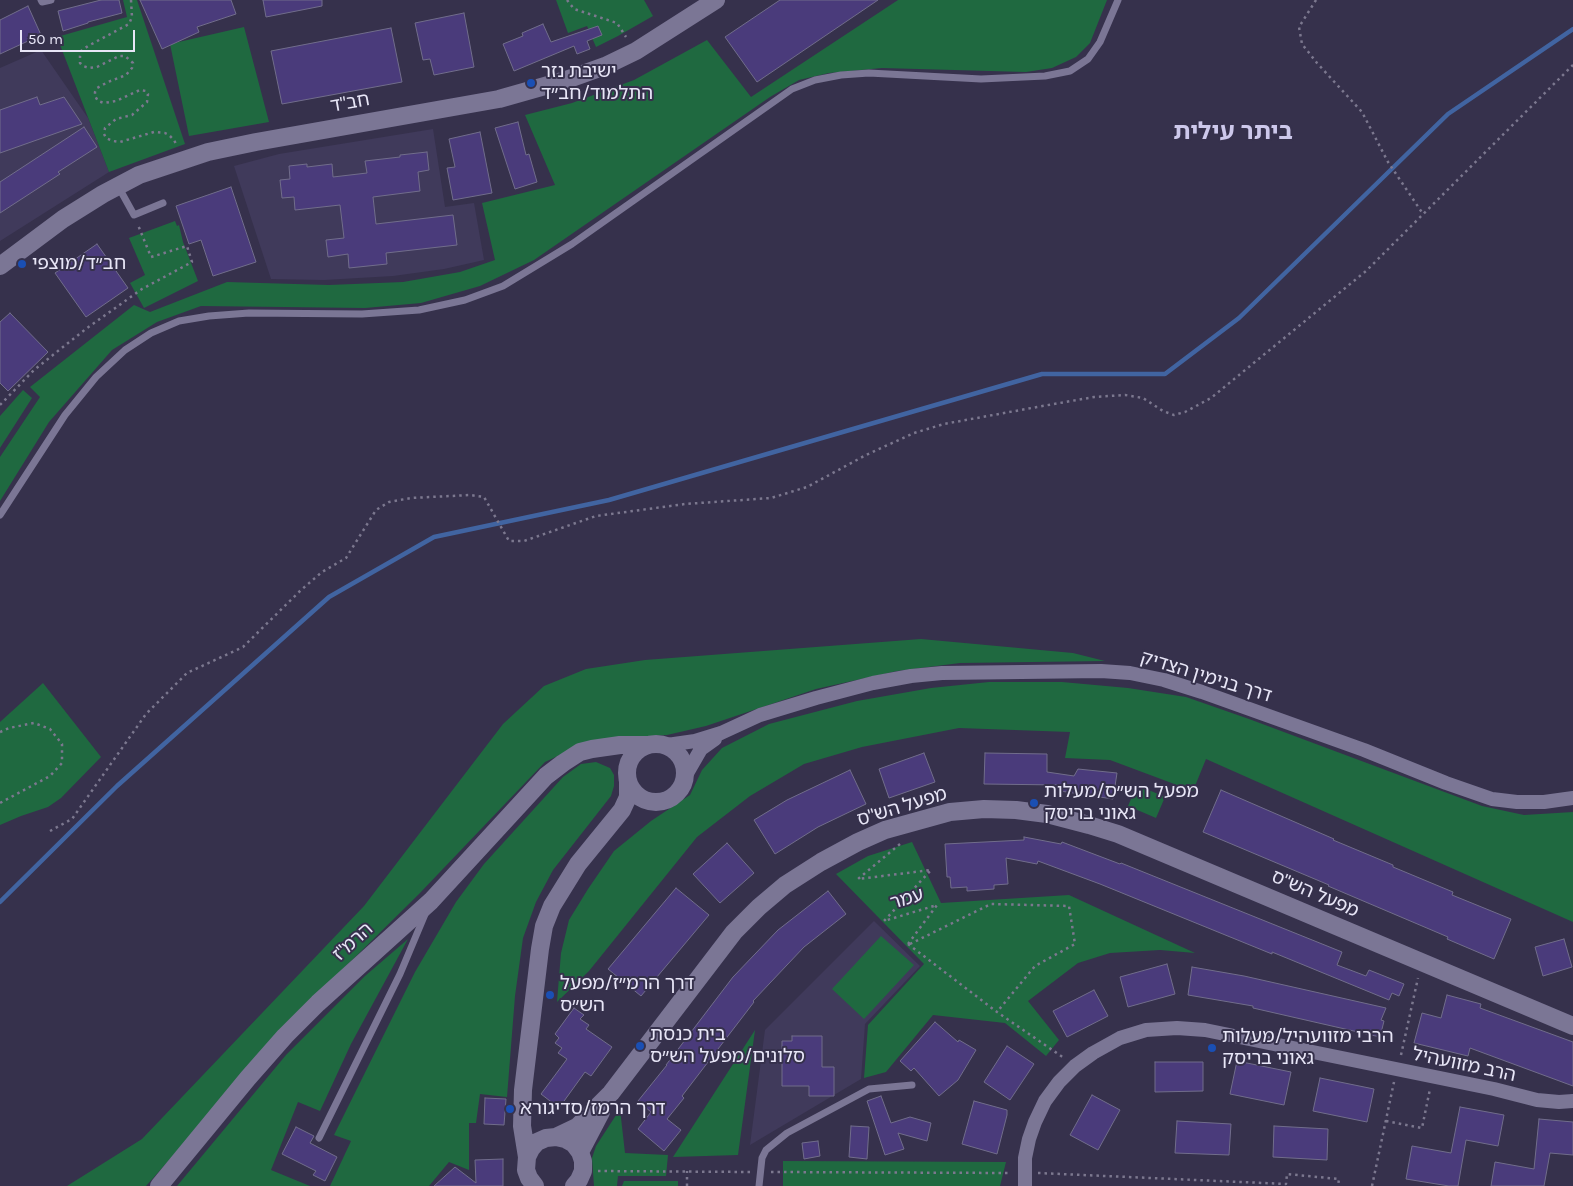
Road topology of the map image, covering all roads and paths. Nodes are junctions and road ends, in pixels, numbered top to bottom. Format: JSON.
{"nodes":[{"id":1,"x":41,"y":0,"type":"edge"},
{"id":2,"x":52,"y":0,"type":"edge"},
{"id":3,"x":131,"y":0,"type":"edge"},
{"id":4,"x":567,"y":0,"type":"edge"},
{"id":5,"x":716,"y":0,"type":"edge"},
{"id":6,"x":1118,"y":0,"type":"edge"},
{"id":7,"x":1316,"y":0,"type":"edge"},
{"id":8,"x":636,"y":51,"type":"junction"},
{"id":9,"x":1573,"y":65,"type":"edge"},
{"id":10,"x":185,"y":160,"type":"junction"},
{"id":11,"x":118,"y":186,"type":"junction"},
{"id":12,"x":163,"y":203,"type":"dead end"},
{"id":13,"x":1424,"y":214,"type":"junction"},
{"id":14,"x":134,"y":216,"type":"junction"},
{"id":15,"x":0,"y":266,"type":"edge"},
{"id":16,"x":0,"y":405,"type":"edge"},
{"id":17,"x":0,"y":515,"type":"edge"},
{"id":18,"x":730,"y":728,"type":"junction"},
{"id":19,"x":0,"y":732,"type":"edge"},
{"id":20,"x":647,"y":745,"type":"junction"},
{"id":21,"x":667,"y":745,"type":"junction"},
{"id":22,"x":592,"y":749,"type":"junction"},
{"id":23,"x":686,"y":775,"type":"junction"},
{"id":24,"x":627,"y":777,"type":"junction"},
{"id":25,"x":1573,"y":798,"type":"edge"},
{"id":26,"x":652,"y":802,"type":"junction"},
{"id":27,"x":0,"y":803,"type":"edge"},
{"id":28,"x":911,"y":822,"type":"junction"},
{"id":29,"x":50,"y":831,"type":"dead end"},
{"id":30,"x":592,"y":846,"type":"junction"},
{"id":31,"x":431,"y":901,"type":"junction"},
{"id":32,"x":908,"y":944,"type":"junction"},
{"id":33,"x":997,"y":1012,"type":"junction"},
{"id":34,"x":1573,"y":1026,"type":"edge"},
{"id":35,"x":1076,"y":1066,"type":"junction"},
{"id":36,"x":1433,"y":1077,"type":"junction"},
{"id":37,"x":912,"y":1085,"type":"dead end"},
{"id":38,"x":523,"y":1090,"type":"junction"},
{"id":39,"x":612,"y":1093,"type":"junction"},
{"id":40,"x":1573,"y":1101,"type":"edge"},
{"id":41,"x":1386,"y":1121,"type":"dead end"},
{"id":42,"x":551,"y":1137,"type":"junction"},
{"id":43,"x":319,"y":1138,"type":"dead end"},
{"id":44,"x":580,"y":1152,"type":"junction"},
{"id":45,"x":524,"y":1171,"type":"edge"},
{"id":46,"x":687,"y":1171,"type":"junction"},
{"id":47,"x":761,"y":1172,"type":"junction"},
{"id":48,"x":1026,"y":1179,"type":"edge"},
{"id":49,"x":578,"y":1181,"type":"edge"},
{"id":50,"x":159,"y":1186,"type":"edge"},
{"id":51,"x":535,"y":1186,"type":"edge"},
{"id":52,"x":687,"y":1186,"type":"edge"},
{"id":53,"x":759,"y":1186,"type":"edge"},
{"id":54,"x":1338,"y":1186,"type":"edge"}],
"edges":[{"from":1,"to":2,"type":"lane"},
{"from":3,"to":10,"type":"path"},
{"from":4,"to":8,"type":"path"},
{"from":5,"to":8,"type":"street","name":"חב\"ד"},
{"from":6,"to":17,"type":"lane"},
{"from":7,"to":13,"type":"path"},
{"from":8,"to":10,"type":"street","name":"חב\"ד"},
{"from":9,"to":13,"type":"path"},
{"from":10,"to":11,"type":"street","name":"חב\"ד"},
{"from":11,"to":14,"type":"lane"},
{"from":11,"to":15,"type":"street","name":"חב\"ד"},
{"from":12,"to":14,"type":"lane"},
{"from":13,"to":29,"type":"path"},
{"from":14,"to":16,"type":"path"},
{"from":18,"to":21,"type":"street"},
{"from":18,"to":23,"type":"street"},
{"from":18,"to":25,"type":"street","name":"דרך בנימין הצדיק"},
{"from":19,"to":27,"type":"path"},
{"from":20,"to":21,"type":"street"},
{"from":20,"to":22,"type":"street","name":"הרמ\"ז"},
{"from":20,"to":24,"type":"street"},
{"from":21,"to":23,"type":"street"},
{"from":22,"to":24,"type":"street"},
{"from":22,"to":31,"type":"street","name":"הרמ\"ז"},
{"from":23,"to":26,"type":"street"},
{"from":24,"to":26,"type":"street"},
{"from":24,"to":30,"type":"street"},
{"from":26,"to":30,"type":"street"},
{"from":28,"to":32,"type":"path","name":"עמר"},
{"from":28,"to":34,"type":"street","name":"מפעל הש\"ס"},
{"from":28,"to":39,"type":"street","name":"מפעל הש\"ס"},
{"from":30,"to":38,"type":"street"},
{"from":31,"to":43,"type":"lane"},
{"from":31,"to":50,"type":"street","name":"הרמ\"ז"},
{"from":32,"to":33,"type":"path"},
{"from":32,"to":33,"type":"path"},
{"from":33,"to":35,"type":"path"},
{"from":35,"to":36,"type":"street","name":"הרב מזוועהיל"},
{"from":35,"to":48,"type":"street","name":"הרב מזוועהיל"},
{"from":36,"to":40,"type":"street","name":"הרב מזוועהיל"},
{"from":36,"to":41,"type":"path"},
{"from":37,"to":47,"type":"lane"},
{"from":38,"to":42,"type":"street"},
{"from":38,"to":45,"type":"street"},
{"from":39,"to":42,"type":"street","name":"מפעל הש\"ס"},
{"from":39,"to":44,"type":"street","name":"מפעל הש\"ס"},
{"from":42,"to":44,"type":"street"},
{"from":42,"to":45,"type":"street","name":"מפעל הש\"ס"},
{"from":44,"to":49,"type":"street"},
{"from":45,"to":51,"type":"street"},
{"from":46,"to":47,"type":"path"},
{"from":46,"to":49,"type":"path"},
{"from":46,"to":52,"type":"path"},
{"from":47,"to":48,"type":"path"},
{"from":47,"to":53,"type":"lane"},
{"from":48,"to":54,"type":"path"}]}
